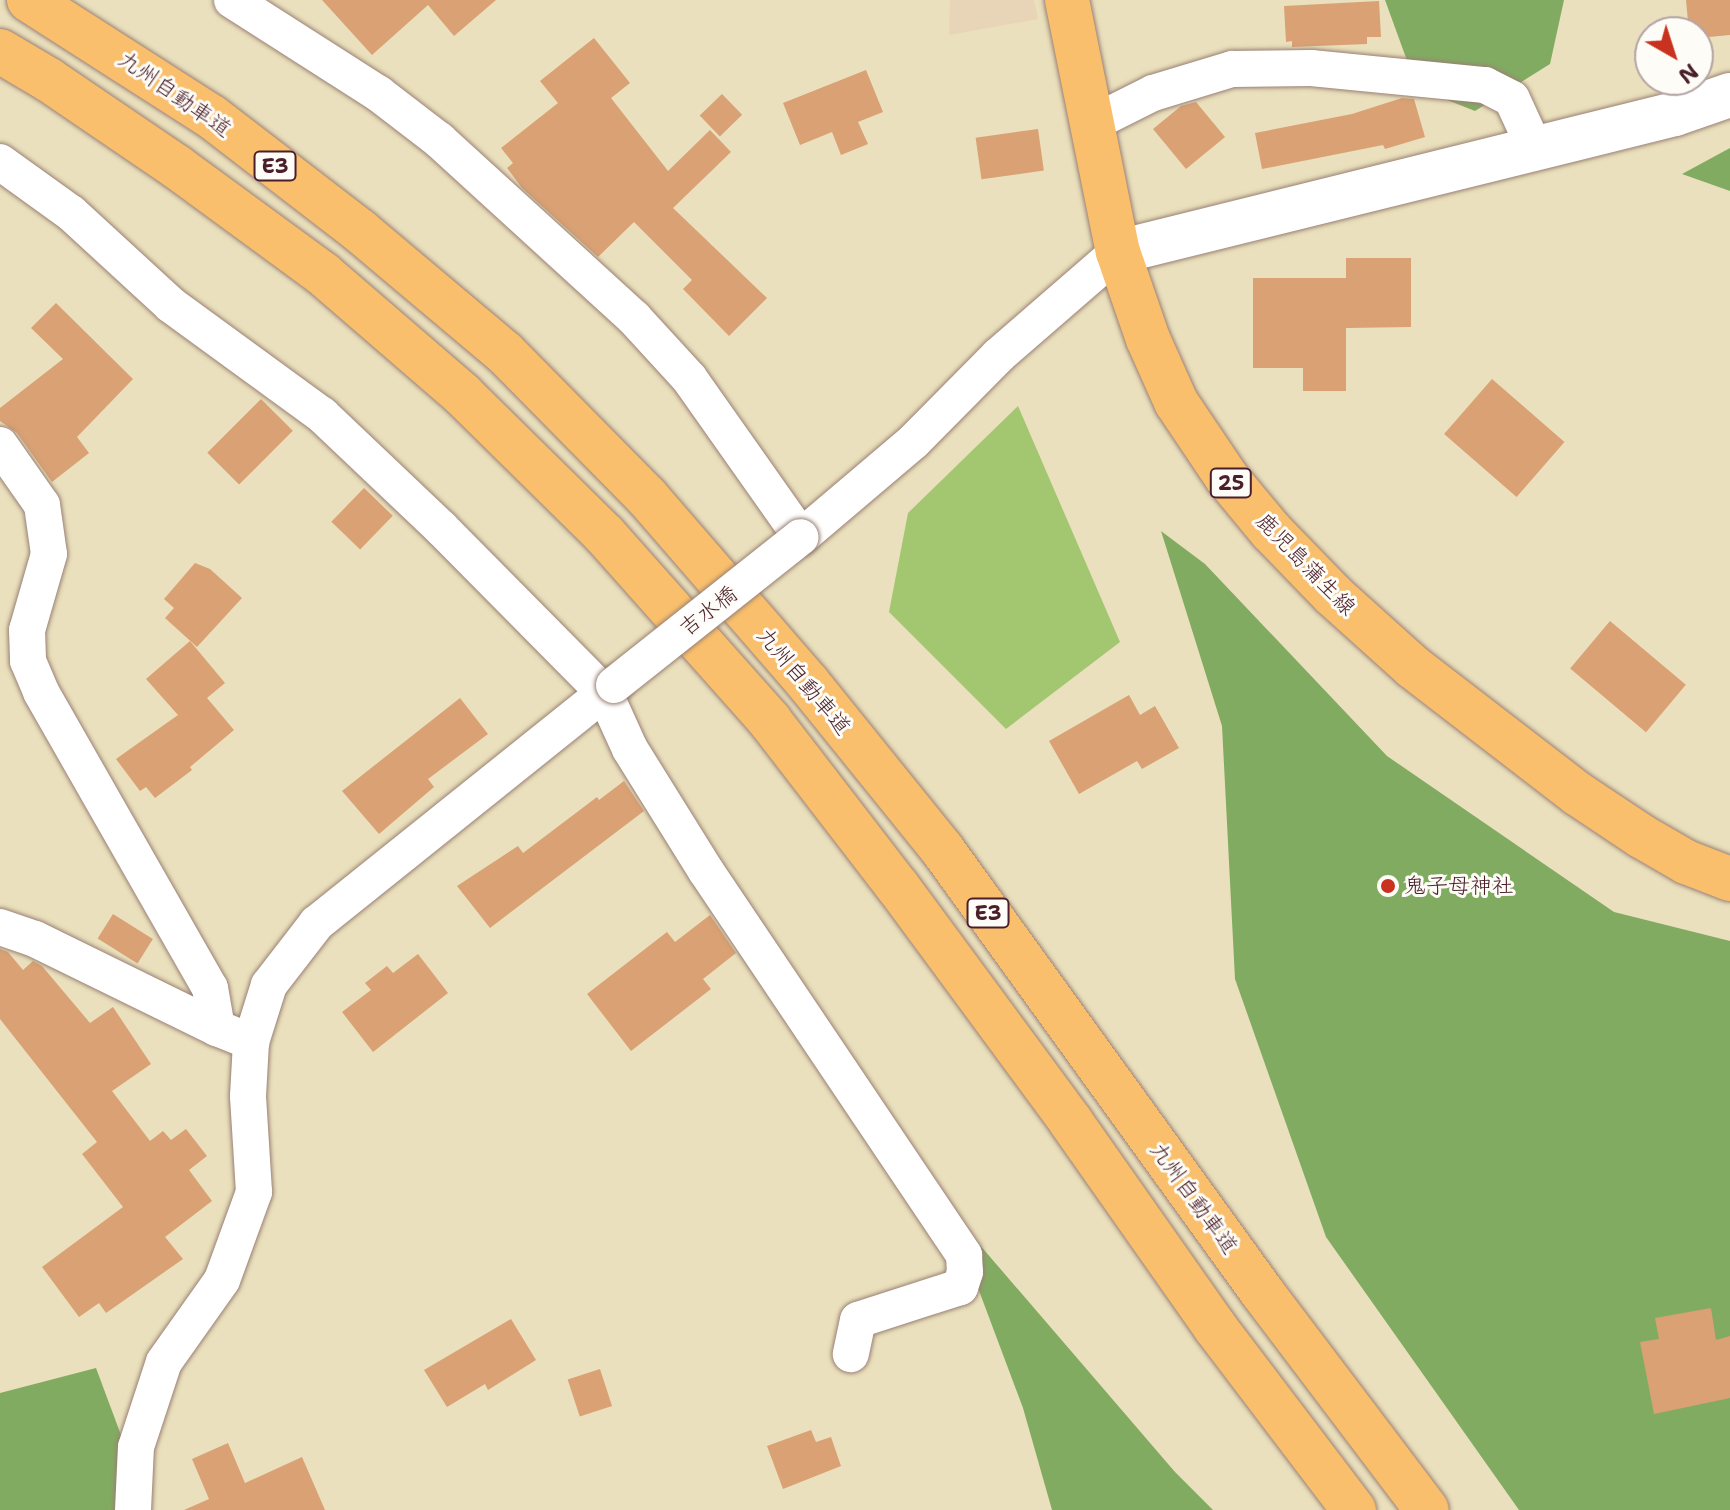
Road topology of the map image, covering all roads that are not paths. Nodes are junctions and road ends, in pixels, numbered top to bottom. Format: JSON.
{"nodes":[{"id":1,"x":29,"y":0,"type":"edge"},
{"id":2,"x":232,"y":0,"type":"edge"},
{"id":3,"x":1067,"y":0,"type":"edge"},
{"id":4,"x":0,"y":51,"type":"edge"},
{"id":5,"x":1730,"y":95,"type":"edge"},
{"id":6,"x":1093,"y":123,"type":"junction"},
{"id":7,"x":1535,"y":149,"type":"junction"},
{"id":8,"x":0,"y":162,"type":"edge"},
{"id":9,"x":1118,"y":252,"type":"junction"},
{"id":10,"x":0,"y":445,"type":"edge"},
{"id":11,"x":801,"y":537,"type":"junction"},
{"id":12,"x":610,"y":689,"type":"junction"},
{"id":13,"x":1730,"y":879,"type":"edge"},
{"id":14,"x":0,"y":927,"type":"edge"},
{"id":15,"x":217,"y":1028,"type":"junction"},
{"id":16,"x":251,"y":1042,"type":"junction"},
{"id":17,"x":851,"y":1354,"type":"dead end"},
{"id":18,"x":133,"y":1510,"type":"edge"},
{"id":19,"x":1354,"y":1510,"type":"edge"},
{"id":20,"x":1427,"y":1510,"type":"edge"}],
"edges":[{"from":1,"to":20,"type":"main road","name":"九州自動車道","number":"E3"},
{"from":2,"to":11,"type":"street"},
{"from":3,"to":6,"type":"main road","name":"鹿児島蒲生線","number":"25"},
{"from":4,"to":19,"type":"main road","number":"E3"},
{"from":5,"to":7,"type":"street"},
{"from":6,"to":7,"type":"street"},
{"from":6,"to":9,"type":"main road","name":"鹿児島蒲生線","number":"25"},
{"from":7,"to":9,"type":"street"},
{"from":8,"to":12,"type":"street"},
{"from":9,"to":11,"type":"street","name":"吉水橋"},
{"from":9,"to":13,"type":"main road","name":"鹿児島蒲生線","number":"25"},
{"from":10,"to":15,"type":"street"},
{"from":11,"to":12,"type":"street","name":"吉水橋","bridge":true},
{"from":12,"to":16,"type":"street","name":"吉水橋"},
{"from":12,"to":17,"type":"street"},
{"from":14,"to":15,"type":"street"},
{"from":15,"to":16,"type":"street"},
{"from":16,"to":18,"type":"street","name":"吉水橋"}]}
